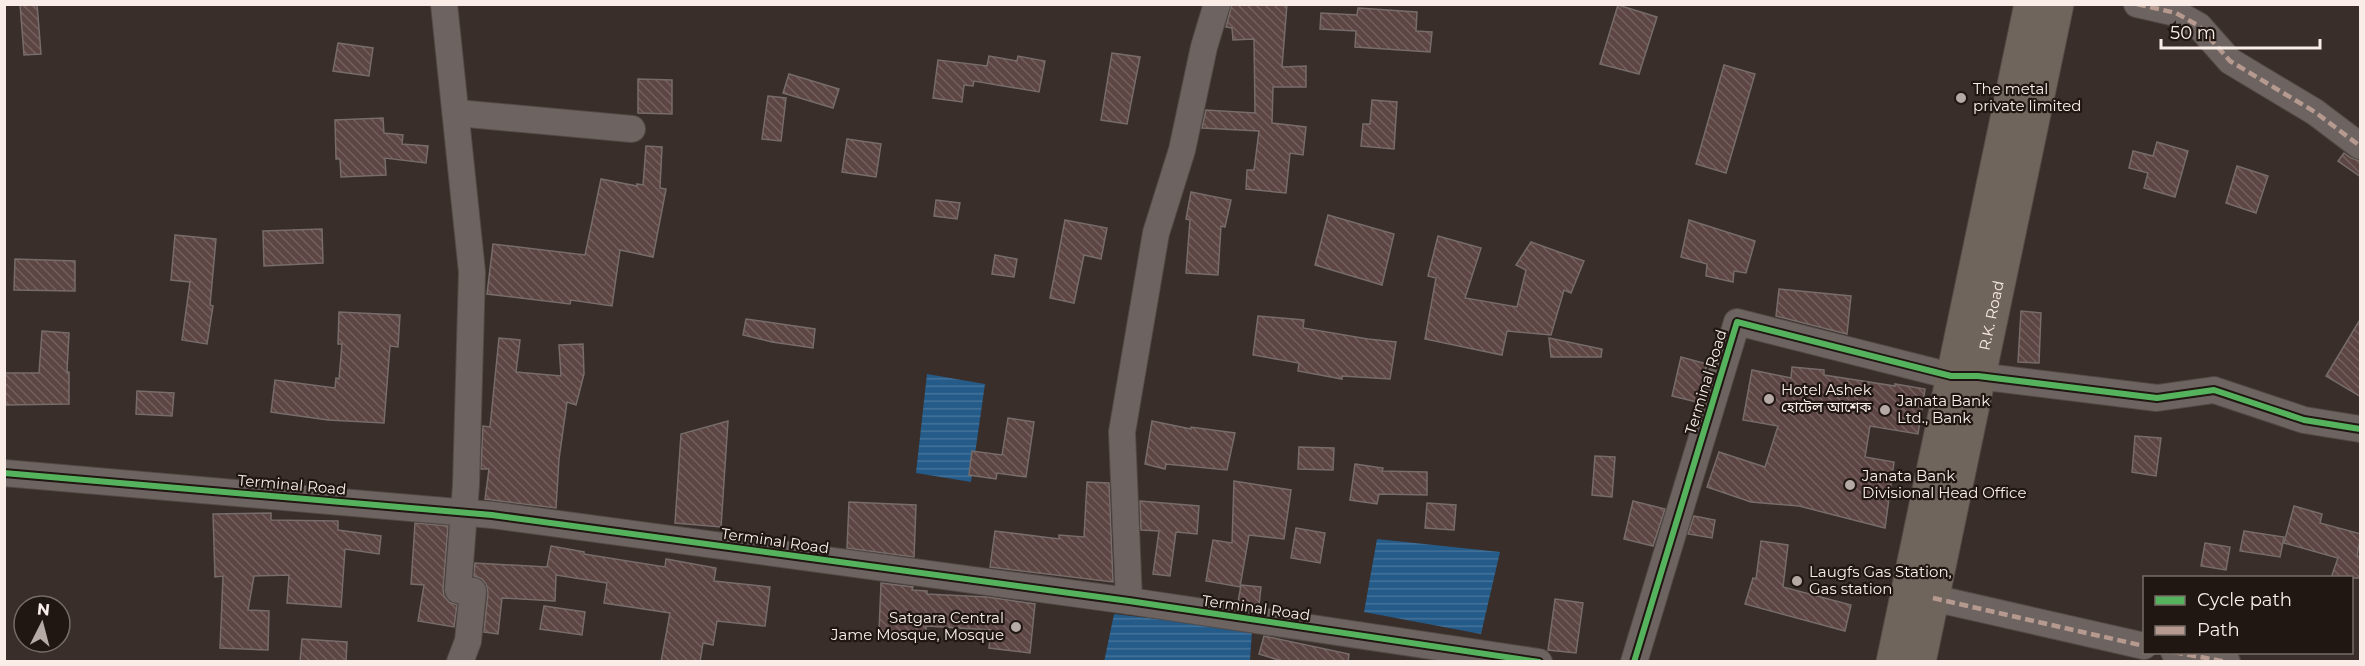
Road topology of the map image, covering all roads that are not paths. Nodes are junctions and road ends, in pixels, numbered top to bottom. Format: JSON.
{"nodes":[{"id":1,"x":444,"y":4,"type":"edge"},
{"id":2,"x":1216,"y":4,"type":"edge"},
{"id":3,"x":2031,"y":4,"type":"edge"},
{"id":4,"x":2057,"y":4,"type":"edge"},
{"id":5,"x":2137,"y":4,"type":"edge"},
{"id":6,"x":457,"y":113,"type":"junction"},
{"id":7,"x":632,"y":129,"type":"dead end"},
{"id":8,"x":2361,"y":146,"type":"edge"},
{"id":9,"x":1964,"y":376,"type":"junction"},
{"id":10,"x":2361,"y":429,"type":"edge"},
{"id":11,"x":4,"y":473,"type":"edge"},
{"id":12,"x":464,"y":512,"type":"junction"},
{"id":13,"x":1933,"y":598,"type":"junction"},
{"id":14,"x":1129,"y":601,"type":"junction"},
{"id":15,"x":2143,"y":646,"type":"edge"},
{"id":16,"x":2185,"y":654,"type":"edge"},
{"id":17,"x":460,"y":662,"type":"edge"},
{"id":18,"x":1539,"y":662,"type":"edge"},
{"id":19,"x":1634,"y":662,"type":"edge"},
{"id":20,"x":1893,"y":662,"type":"edge"},
{"id":21,"x":1919,"y":662,"type":"edge"},
{"id":22,"x":2227,"y":662,"type":"edge"}],
"edges":[{"from":1,"to":6,"type":"street"},
{"from":2,"to":14,"type":"street"},
{"from":3,"to":9,"type":"highway","name":"R.K. Road"},
{"from":4,"to":9,"type":"highway","name":"R.K. Road"},
{"from":5,"to":8,"type":"street"},
{"from":6,"to":7,"type":"street"},
{"from":6,"to":12,"type":"street"},
{"from":9,"to":10,"type":"street"},
{"from":9,"to":13,"type":"highway","name":"R.K. Road"},
{"from":9,"to":19,"type":"street","name":"Terminal Road"},
{"from":9,"to":20,"type":"highway","name":"R.K. Road"},
{"from":11,"to":12,"type":"street","name":"Terminal Road"},
{"from":12,"to":14,"type":"street","name":"Terminal Road"},
{"from":12,"to":17,"type":"street"},
{"from":13,"to":15,"type":"street"},
{"from":13,"to":21,"type":"highway","name":"R.K. Road"},
{"from":14,"to":18,"type":"street","name":"Terminal Road"},
{"from":16,"to":22,"type":"street"}]}
